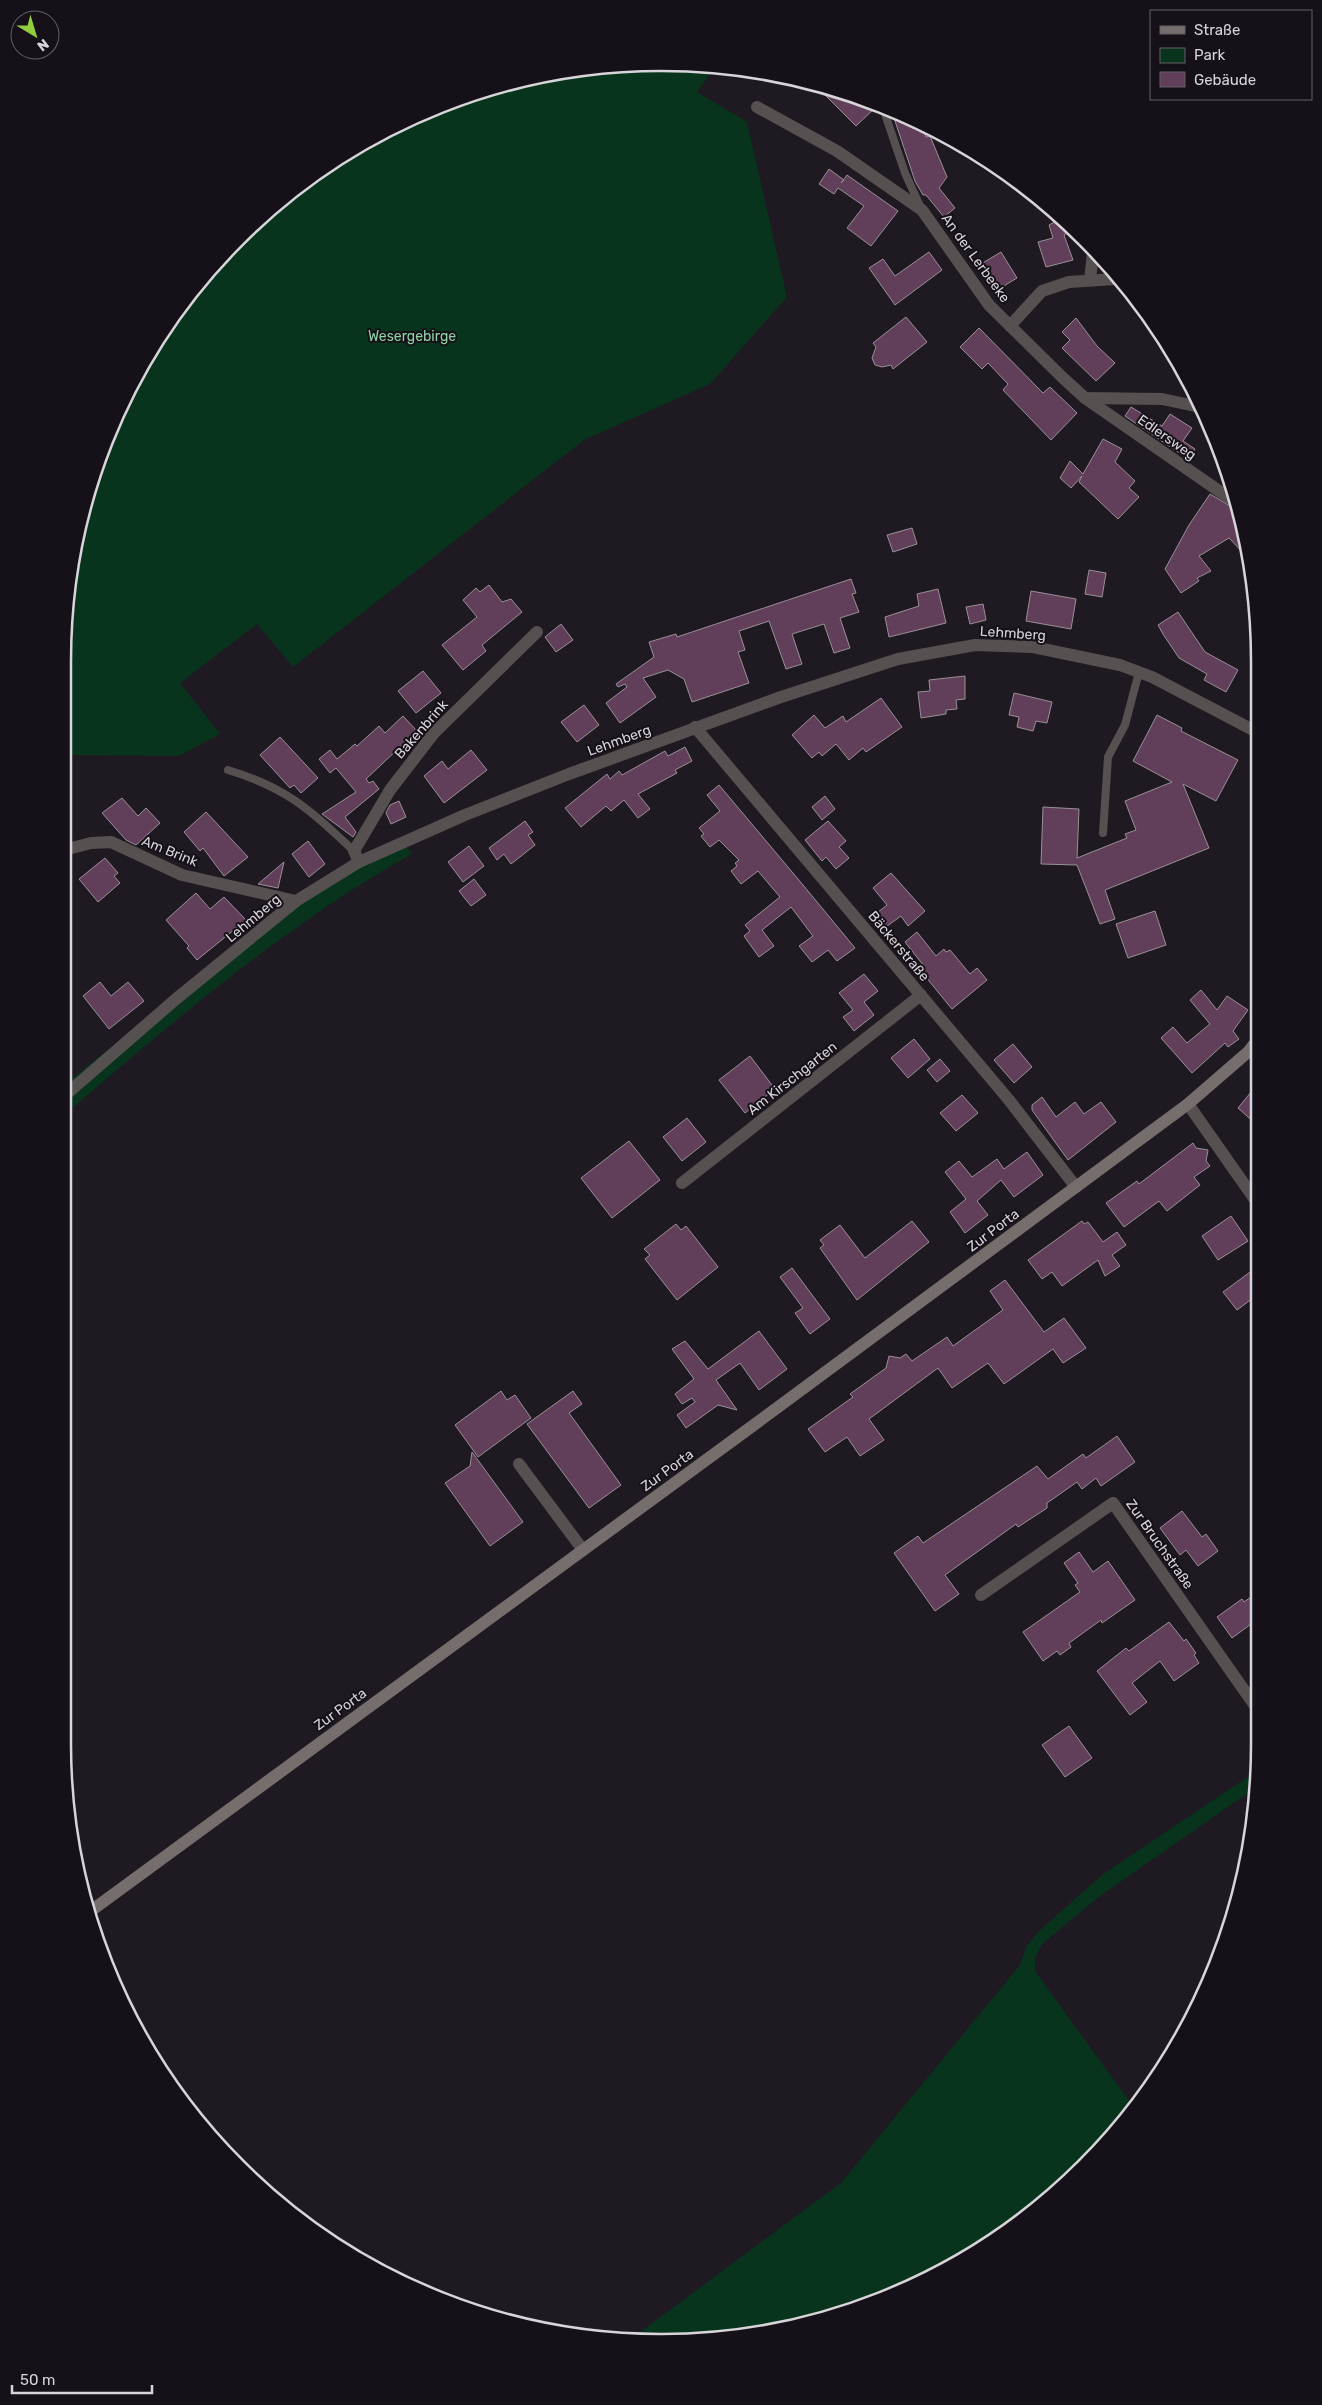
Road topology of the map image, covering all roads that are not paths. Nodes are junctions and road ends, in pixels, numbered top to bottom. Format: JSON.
{"nodes":[{"id":1,"x":757,"y":107,"type":"dead end"},
{"id":2,"x":886,"y":115,"type":"edge"},
{"id":3,"x":922,"y":210,"type":"junction"},
{"id":4,"x":1092,"y":259,"type":"edge"},
{"id":5,"x":1110,"y":279,"type":"edge"},
{"id":6,"x":1090,"y":280,"type":"junction"},
{"id":7,"x":1010,"y":326,"type":"junction"},
{"id":8,"x":1086,"y":398,"type":"junction"},
{"id":9,"x":1192,"y":405,"type":"edge"},
{"id":10,"x":1227,"y":497,"type":"edge"},
{"id":11,"x":537,"y":632,"type":"dead end"},
{"id":12,"x":1139,"y":672,"type":"junction"},
{"id":13,"x":695,"y":727,"type":"junction"},
{"id":14,"x":1251,"y":729,"type":"edge"},
{"id":15,"x":228,"y":770,"type":"dead end"},
{"id":16,"x":1103,"y":832,"type":"dead end"},
{"id":17,"x":71,"y":848,"type":"edge"},
{"id":18,"x":356,"y":857,"type":"junction"},
{"id":19,"x":296,"y":901,"type":"junction"},
{"id":20,"x":921,"y":995,"type":"junction"},
{"id":21,"x":1251,"y":1048,"type":"edge"},
{"id":22,"x":71,"y":1090,"type":"edge"},
{"id":23,"x":1188,"y":1104,"type":"junction"},
{"id":24,"x":682,"y":1183,"type":"dead end"},
{"id":25,"x":1076,"y":1187,"type":"junction"},
{"id":26,"x":1251,"y":1195,"type":"edge"},
{"id":27,"x":519,"y":1464,"type":"dead end"},
{"id":28,"x":583,"y":1550,"type":"junction"},
{"id":29,"x":981,"y":1595,"type":"dead end"},
{"id":30,"x":1251,"y":1700,"type":"edge"},
{"id":31,"x":95,"y":1908,"type":"edge"}],
"edges":[{"from":1,"to":3,"type":"street","name":"An der Lerbeeke"},
{"from":2,"to":3,"type":"lane"},
{"from":3,"to":7,"type":"street","name":"An der Lerbeeke"},
{"from":4,"to":6,"type":"street"},
{"from":5,"to":6,"type":"street"},
{"from":6,"to":7,"type":"street"},
{"from":7,"to":8,"type":"street","name":"An der Lerbeeke"},
{"from":8,"to":9,"type":"street"},
{"from":8,"to":10,"type":"street","name":"Edlersweg"},
{"from":11,"to":18,"type":"street","name":"Bakenbrink"},
{"from":12,"to":13,"type":"street","name":"Lehmberg"},
{"from":12,"to":14,"type":"street","name":"Lehmberg"},
{"from":12,"to":16,"type":"lane"},
{"from":13,"to":18,"type":"street","name":"Lehmberg"},
{"from":13,"to":20,"type":"street","name":"Bäckerstraße"},
{"from":15,"to":18,"type":"lane"},
{"from":17,"to":19,"type":"street","name":"Am Brink"},
{"from":18,"to":19,"type":"street","name":"Lehmberg"},
{"from":19,"to":22,"type":"street","name":"Lehmberg"},
{"from":20,"to":24,"type":"street","name":"Am Kirschgarten"},
{"from":20,"to":25,"type":"street","name":"Bäckerstraße"},
{"from":21,"to":23,"type":"main road","name":"Zur Porta"},
{"from":23,"to":25,"type":"main road","name":"Zur Porta"},
{"from":23,"to":26,"type":"street"},
{"from":25,"to":28,"type":"main road","name":"Zur Porta"},
{"from":27,"to":28,"type":"street"},
{"from":28,"to":31,"type":"main road","name":"Zur Porta"},
{"from":29,"to":30,"type":"street","name":"Zur Bruchstraße"}]}
